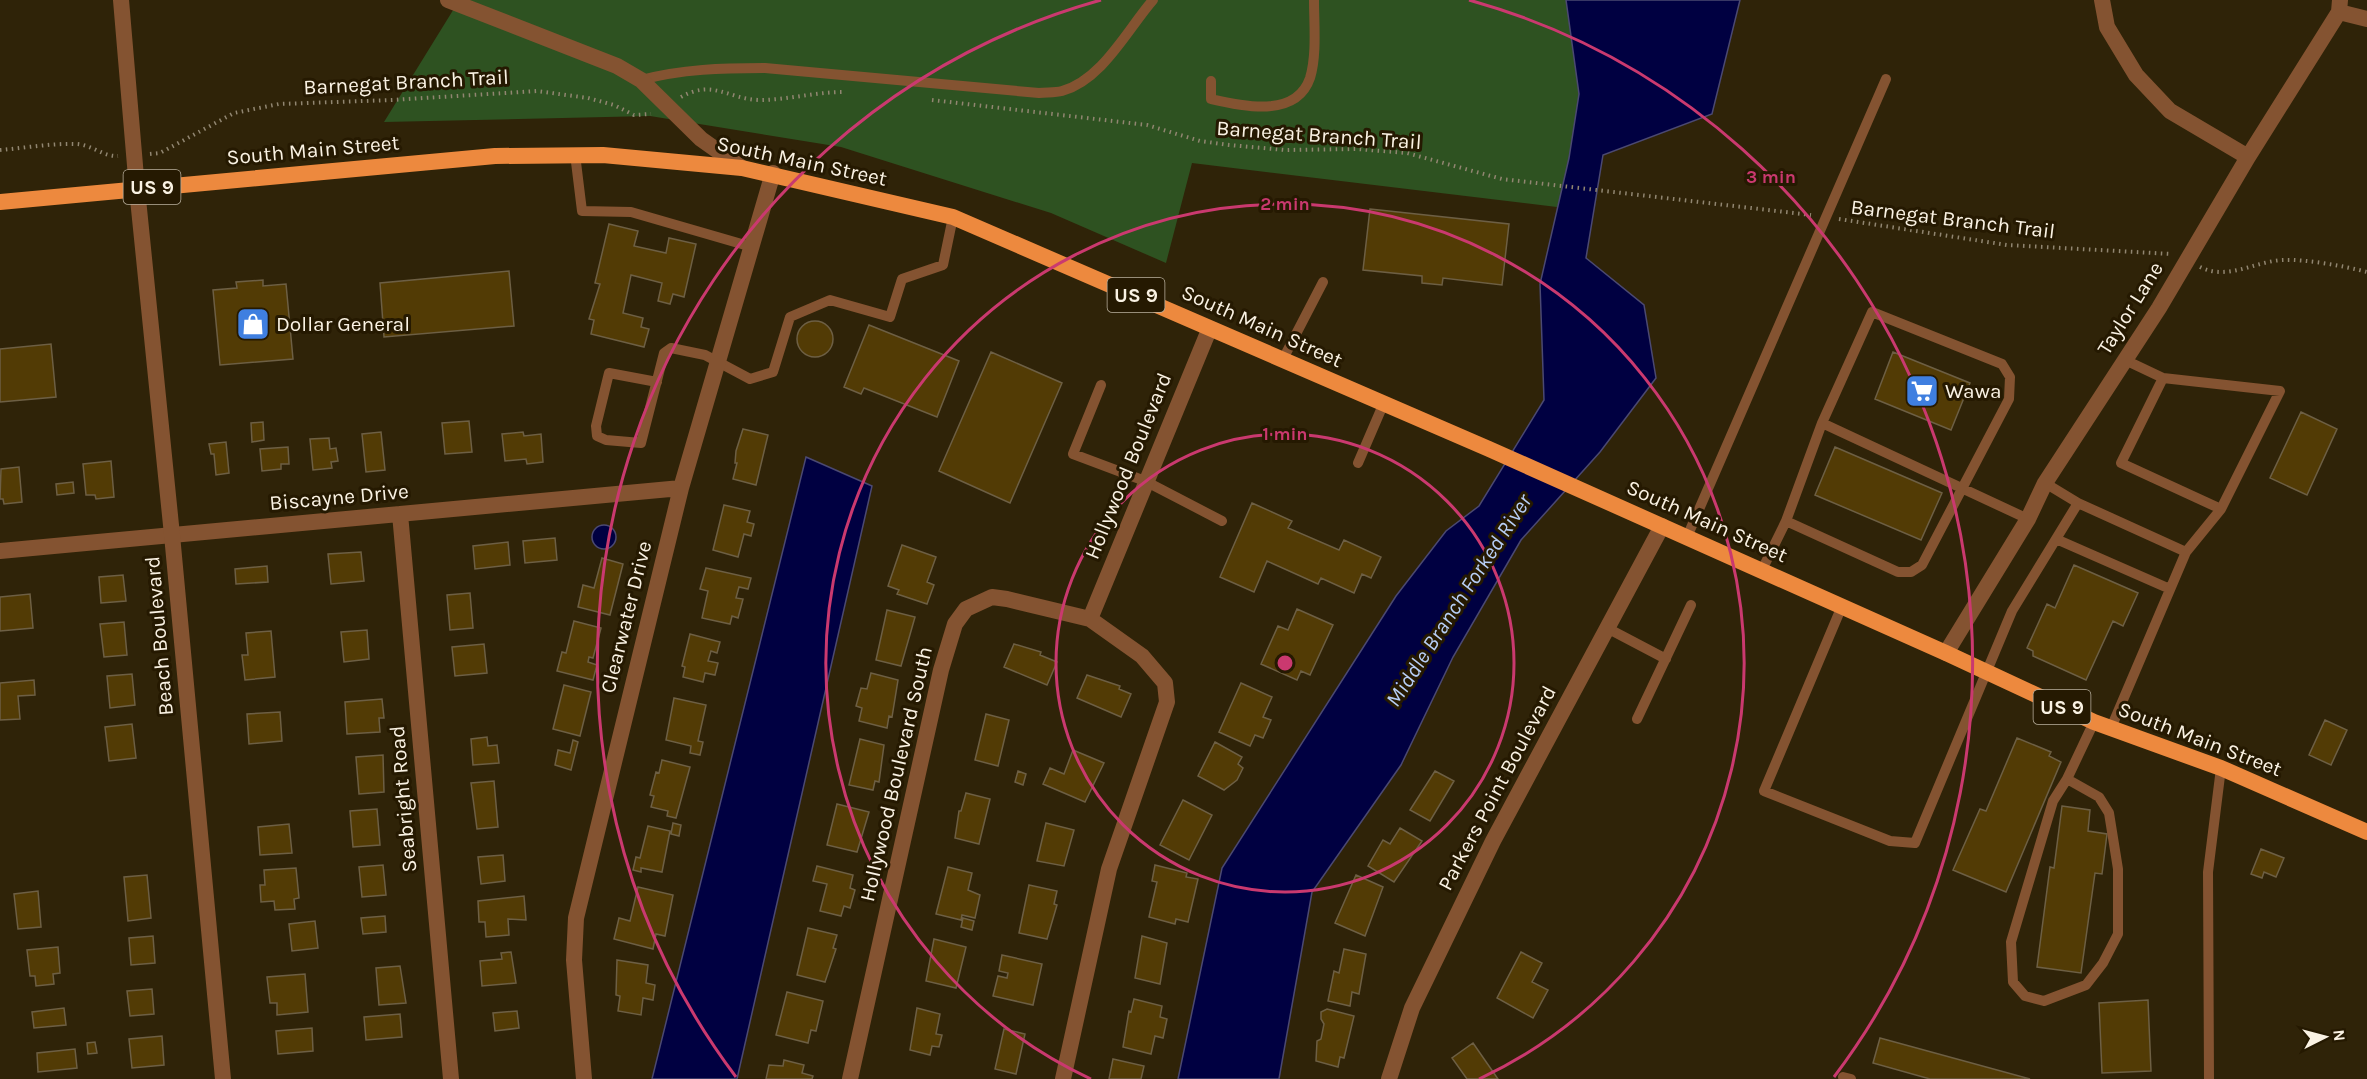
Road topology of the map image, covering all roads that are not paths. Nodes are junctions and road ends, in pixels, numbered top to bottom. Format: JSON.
{"nodes":[{"id":1,"x":122,"y":0,"type":"edge"},
{"id":2,"x":448,"y":0,"type":"edge"},
{"id":3,"x":1153,"y":0,"type":"edge"},
{"id":4,"x":1314,"y":0,"type":"edge"},
{"id":5,"x":2102,"y":0,"type":"edge"},
{"id":6,"x":2340,"y":6,"type":"edge"},
{"id":7,"x":2367,"y":19,"type":"edge"},
{"id":8,"x":1886,"y":79,"type":"dead end"},
{"id":9,"x":641,"y":80,"type":"junction"},
{"id":10,"x":1211,"y":81,"type":"dead end"},
{"id":11,"x":575,"y":154,"type":"junction"},
{"id":12,"x":2248,"y":156,"type":"junction"},
{"id":13,"x":742,"y":168,"type":"junction"},
{"id":14,"x":773,"y":173,"type":"junction"},
{"id":15,"x":137,"y":189,"type":"junction"},
{"id":16,"x":0,"y":202,"type":"edge"},
{"id":17,"x":953,"y":217,"type":"junction"},
{"id":18,"x":752,"y":247,"type":"junction"},
{"id":19,"x":1323,"y":282,"type":"dead end"},
{"id":20,"x":1209,"y":330,"type":"junction"},
{"id":21,"x":2125,"y":360,"type":"junction"},
{"id":22,"x":1282,"y":361,"type":"junction"},
{"id":23,"x":720,"y":363,"type":"junction"},
{"id":24,"x":2163,"y":378,"type":"junction"},
{"id":25,"x":657,"y":381,"type":"junction"},
{"id":26,"x":1101,"y":385,"type":"dead end"},
{"id":27,"x":1383,"y":405,"type":"junction"},
{"id":28,"x":1822,"y":423,"type":"junction"},
{"id":29,"x":1358,"y":464,"type":"dead end"},
{"id":30,"x":1145,"y":481,"type":"junction"},
{"id":31,"x":2046,"y":483,"type":"junction"},
{"id":32,"x":681,"y":488,"type":"junction"},
{"id":33,"x":1963,"y":488,"type":"junction"},
{"id":34,"x":2078,"y":502,"type":"junction"},
{"id":35,"x":2221,"y":509,"type":"junction"},
{"id":36,"x":400,"y":514,"type":"junction"},
{"id":37,"x":2028,"y":519,"type":"junction"},
{"id":38,"x":1222,"y":521,"type":"dead end"},
{"id":39,"x":1786,"y":521,"type":"junction"},
{"id":40,"x":1662,"y":526,"type":"junction"},
{"id":41,"x":172,"y":535,"type":"junction"},
{"id":42,"x":1687,"y":537,"type":"junction"},
{"id":43,"x":2056,"y":539,"type":"junction"},
{"id":44,"x":0,"y":551,"type":"edge"},
{"id":45,"x":2186,"y":552,"type":"junction"},
{"id":46,"x":1762,"y":570,"type":"junction"},
{"id":47,"x":2170,"y":590,"type":"junction"},
{"id":48,"x":1691,"y":605,"type":"dead end"},
{"id":49,"x":1842,"y":606,"type":"junction"},
{"id":50,"x":1090,"y":619,"type":"junction"},
{"id":51,"x":1607,"y":628,"type":"junction"},
{"id":52,"x":1946,"y":653,"type":"junction"},
{"id":53,"x":1666,"y":659,"type":"junction"},
{"id":54,"x":1986,"y":672,"type":"junction"},
{"id":55,"x":1637,"y":719,"type":"dead end"},
{"id":56,"x":2094,"y":722,"type":"junction"},
{"id":57,"x":2111,"y":728,"type":"junction"},
{"id":58,"x":2221,"y":768,"type":"junction"},
{"id":59,"x":2067,"y":779,"type":"junction"},
{"id":60,"x":2367,"y":832,"type":"edge"},
{"id":61,"x":223,"y":1079,"type":"edge"},
{"id":62,"x":451,"y":1079,"type":"edge"},
{"id":63,"x":584,"y":1079,"type":"edge"},
{"id":64,"x":850,"y":1079,"type":"edge"},
{"id":65,"x":1064,"y":1079,"type":"edge"},
{"id":66,"x":1389,"y":1079,"type":"edge"},
{"id":67,"x":2209,"y":1079,"type":"edge"}],
"edges":[{"from":1,"to":15,"type":"street","name":"Beach Boulevard"},
{"from":2,"to":9,"type":"street"},
{"from":3,"to":9,"type":"lane"},
{"from":4,"to":10,"type":"lane"},
{"from":5,"to":12,"type":"street"},
{"from":6,"to":7,"type":"street","name":"Taylor Lane"},
{"from":6,"to":12,"type":"street","name":"Taylor Lane"},
{"from":8,"to":42,"type":"lane"},
{"from":9,"to":13,"type":"street"},
{"from":11,"to":13,"type":"highway","name":"South Main Street","number":"US 9"},
{"from":11,"to":15,"type":"highway","name":"South Main Street","number":"US 9"},
{"from":11,"to":18,"type":"lane"},
{"from":12,"to":21,"type":"street","name":"Taylor Lane"},
{"from":13,"to":14,"type":"highway","name":"South Main Street","number":"US 9"},
{"from":14,"to":17,"type":"highway","name":"South Main Street","number":"US 9"},
{"from":14,"to":18,"type":"street","name":"Clearwater Drive"},
{"from":15,"to":16,"type":"highway","name":"South Main Street","number":"US 9"},
{"from":15,"to":41,"type":"street","name":"Beach Boulevard"},
{"from":17,"to":20,"type":"highway","name":"South Main Street","number":"US 9"},
{"from":17,"to":23,"type":"lane"},
{"from":18,"to":23,"type":"street","name":"Clearwater Drive"},
{"from":19,"to":22,"type":"lane"},
{"from":20,"to":22,"type":"highway","name":"South Main Street","number":"US 9"},
{"from":20,"to":30,"type":"street","name":"Hollywood Boulevard"},
{"from":21,"to":24,"type":"lane"},
{"from":21,"to":31,"type":"street","name":"Taylor Lane"},
{"from":22,"to":27,"type":"highway","name":"South Main Street","number":"US 9"},
{"from":23,"to":25,"type":"lane"},
{"from":23,"to":32,"type":"street","name":"Clearwater Drive"},
{"from":24,"to":35,"type":"lane"},
{"from":24,"to":35,"type":"lane"},
{"from":25,"to":25,"type":"lane"},
{"from":26,"to":30,"type":"lane"},
{"from":27,"to":29,"type":"lane"},
{"from":27,"to":40,"type":"highway","name":"South Main Street","number":"US 9"},
{"from":28,"to":33,"type":"lane"},
{"from":28,"to":33,"type":"lane"},
{"from":28,"to":39,"type":"lane"},
{"from":30,"to":38,"type":"lane"},
{"from":30,"to":50,"type":"street","name":"Hollywood Boulevard"},
{"from":31,"to":34,"type":"lane"},
{"from":31,"to":37,"type":"street","name":"Taylor Lane"},
{"from":32,"to":36,"type":"street","name":"Biscayne Drive"},
{"from":32,"to":63,"type":"street","name":"Clearwater Drive"},
{"from":33,"to":37,"type":"lane"},
{"from":33,"to":39,"type":"lane"},
{"from":34,"to":43,"type":"lane"},
{"from":34,"to":45,"type":"lane"},
{"from":35,"to":45,"type":"lane"},
{"from":36,"to":41,"type":"street","name":"Biscayne Drive"},
{"from":36,"to":62,"type":"street","name":"Seabright Road"},
{"from":37,"to":52,"type":"street","name":"Taylor Lane"},
{"from":39,"to":46,"type":"lane"},
{"from":40,"to":42,"type":"highway","name":"South Main Street","number":"US 9"},
{"from":40,"to":51,"type":"street","name":"Parkers Point Boulevard"},
{"from":41,"to":44,"type":"street","name":"Biscayne Drive"},
{"from":41,"to":61,"type":"street","name":"Beach Boulevard"},
{"from":42,"to":46,"type":"highway","name":"South Main Street","number":"US 9"},
{"from":43,"to":47,"type":"lane"},
{"from":43,"to":54,"type":"lane"},
{"from":45,"to":47,"type":"lane"},
{"from":46,"to":49,"type":"highway","name":"South Main Street","number":"US 9"},
{"from":47,"to":57,"type":"lane"},
{"from":48,"to":53,"type":"lane"},
{"from":49,"to":52,"type":"highway","name":"South Main Street","number":"US 9"},
{"from":49,"to":54,"type":"lane"},
{"from":50,"to":64,"type":"street","name":"Hollywood Boulevard South"},
{"from":50,"to":65,"type":"street"},
{"from":51,"to":53,"type":"lane"},
{"from":51,"to":66,"type":"street","name":"Parkers Point Boulevard"},
{"from":52,"to":54,"type":"highway","name":"South Main Street","number":"US 9"},
{"from":53,"to":55,"type":"lane"},
{"from":54,"to":56,"type":"highway","name":"South Main Street","number":"US 9"},
{"from":56,"to":57,"type":"highway","name":"South Main Street","number":"US 9"},
{"from":56,"to":59,"type":"lane"},
{"from":57,"to":58,"type":"highway","name":"South Main Street","number":"US 9"},
{"from":58,"to":60,"type":"highway","name":"South Main Street","number":"US 9"},
{"from":58,"to":67,"type":"lane"},
{"from":59,"to":59,"type":"lane"}]}
